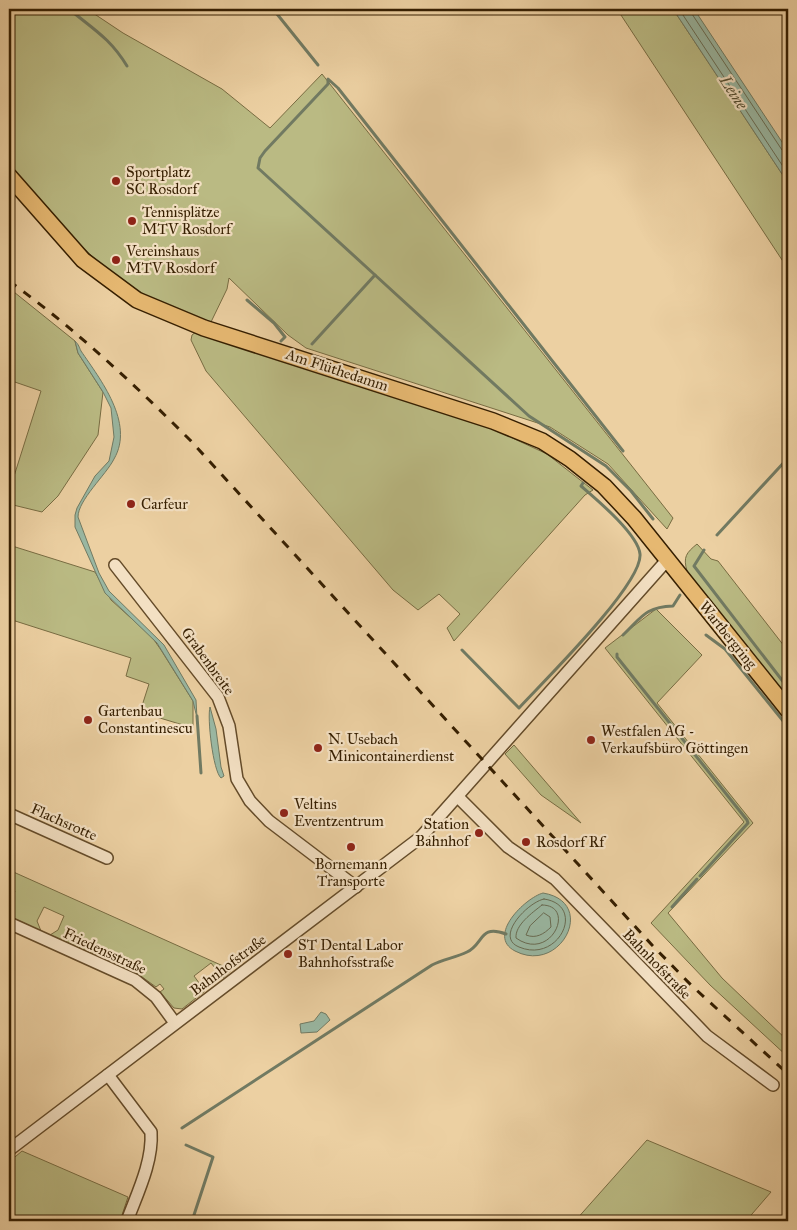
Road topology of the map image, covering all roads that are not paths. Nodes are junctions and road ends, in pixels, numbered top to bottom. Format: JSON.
{"nodes":[{"id":1,"x":9,"y":176,"type":"edge"},
{"id":2,"x":668,"y":559,"type":"junction"},
{"id":3,"x":115,"y":565,"type":"dead end"},
{"id":4,"x":788,"y":710,"type":"edge"},
{"id":5,"x":458,"y":797,"type":"junction"},
{"id":6,"x":9,"y":814,"type":"edge"},
{"id":7,"x":107,"y":858,"type":"dead end"},
{"id":8,"x":356,"y":887,"type":"junction"},
{"id":9,"x":9,"y":924,"type":"edge"},
{"id":10,"x":175,"y":1023,"type":"junction"},
{"id":11,"x":108,"y":1075,"type":"junction"},
{"id":12,"x":773,"y":1085,"type":"dead end"},
{"id":13,"x":9,"y":1150,"type":"edge"},
{"id":14,"x":128,"y":1221,"type":"edge"}],
"edges":[{"from":1,"to":2,"type":"main road","name":"Am Flüthedamm"},
{"from":2,"to":4,"type":"main road","name":"Wartbergring"},
{"from":2,"to":5,"type":"street","name":"Bahnhofstraße"},
{"from":3,"to":8,"type":"street","name":"Grabenbreite"},
{"from":5,"to":8,"type":"street","name":"Bahnhofstraße"},
{"from":5,"to":12,"type":"street","name":"Bahnhofstraße"},
{"from":6,"to":7,"type":"street","name":"Flachsrotte"},
{"from":8,"to":10,"type":"street","name":"Bahnhofstraße"},
{"from":9,"to":10,"type":"street","name":"Friedensstraße"},
{"from":10,"to":11,"type":"street","name":"Bahnhofstraße"},
{"from":11,"to":13,"type":"street","name":"Bahnhofstraße"},
{"from":11,"to":14,"type":"street"}]}
